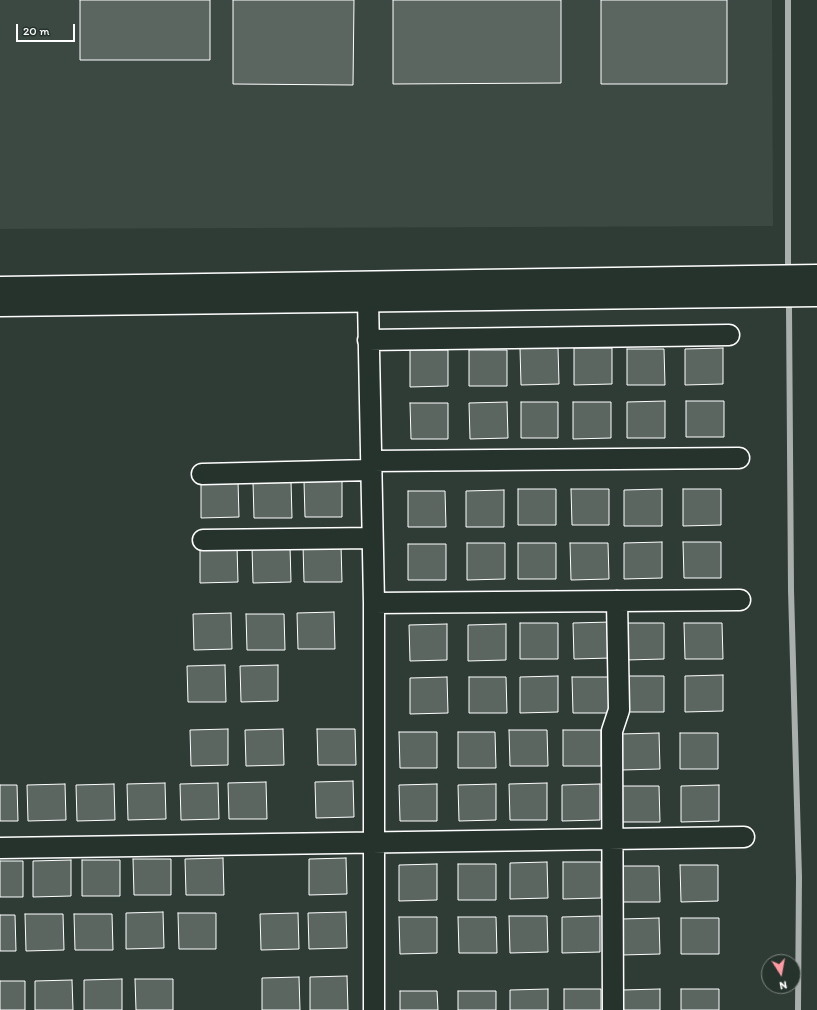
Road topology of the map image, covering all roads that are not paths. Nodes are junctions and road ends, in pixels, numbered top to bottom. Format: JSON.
{"nodes":[{"id":1,"x":817,"y":276,"type":"edge"},
{"id":2,"x":0,"y":288,"type":"edge"},
{"id":3,"x":817,"y":295,"type":"edge"},
{"id":4,"x":368,"y":300,"type":"junction"},
{"id":5,"x":0,"y":305,"type":"edge"},
{"id":6,"x":729,"y":335,"type":"dead end"},
{"id":7,"x":368,"y":340,"type":"junction"},
{"id":8,"x":739,"y":458,"type":"dead end"},
{"id":9,"x":371,"y":466,"type":"junction"},
{"id":10,"x":202,"y":474,"type":"dead end"},
{"id":11,"x":372,"y":538,"type":"junction"},
{"id":12,"x":202,"y":540,"type":"dead end"},
{"id":13,"x":740,"y":600,"type":"dead end"},
{"id":14,"x":617,"y":601,"type":"junction"},
{"id":15,"x":374,"y":603,"type":"junction"},
{"id":16,"x":744,"y":837,"type":"dead end"},
{"id":17,"x":612,"y":838,"type":"junction"},
{"id":18,"x":374,"y":843,"type":"junction"},
{"id":19,"x":0,"y":848,"type":"edge"},
{"id":20,"x":374,"y":1010,"type":"edge"},
{"id":21,"x":613,"y":1010,"type":"edge"}],
"edges":[{"from":1,"to":2,"type":"street"},
{"from":3,"to":4,"type":"street"},
{"from":4,"to":5,"type":"street"},
{"from":4,"to":7,"type":"street"},
{"from":6,"to":7,"type":"street"},
{"from":7,"to":9,"type":"street"},
{"from":8,"to":9,"type":"street"},
{"from":9,"to":10,"type":"street"},
{"from":9,"to":11,"type":"street"},
{"from":11,"to":12,"type":"street"},
{"from":11,"to":15,"type":"street"},
{"from":13,"to":14,"type":"street"},
{"from":14,"to":15,"type":"street"},
{"from":14,"to":17,"type":"street"},
{"from":15,"to":18,"type":"street"},
{"from":16,"to":17,"type":"street"},
{"from":17,"to":18,"type":"street"},
{"from":17,"to":21,"type":"street"},
{"from":18,"to":19,"type":"street"},
{"from":18,"to":20,"type":"street"}]}
